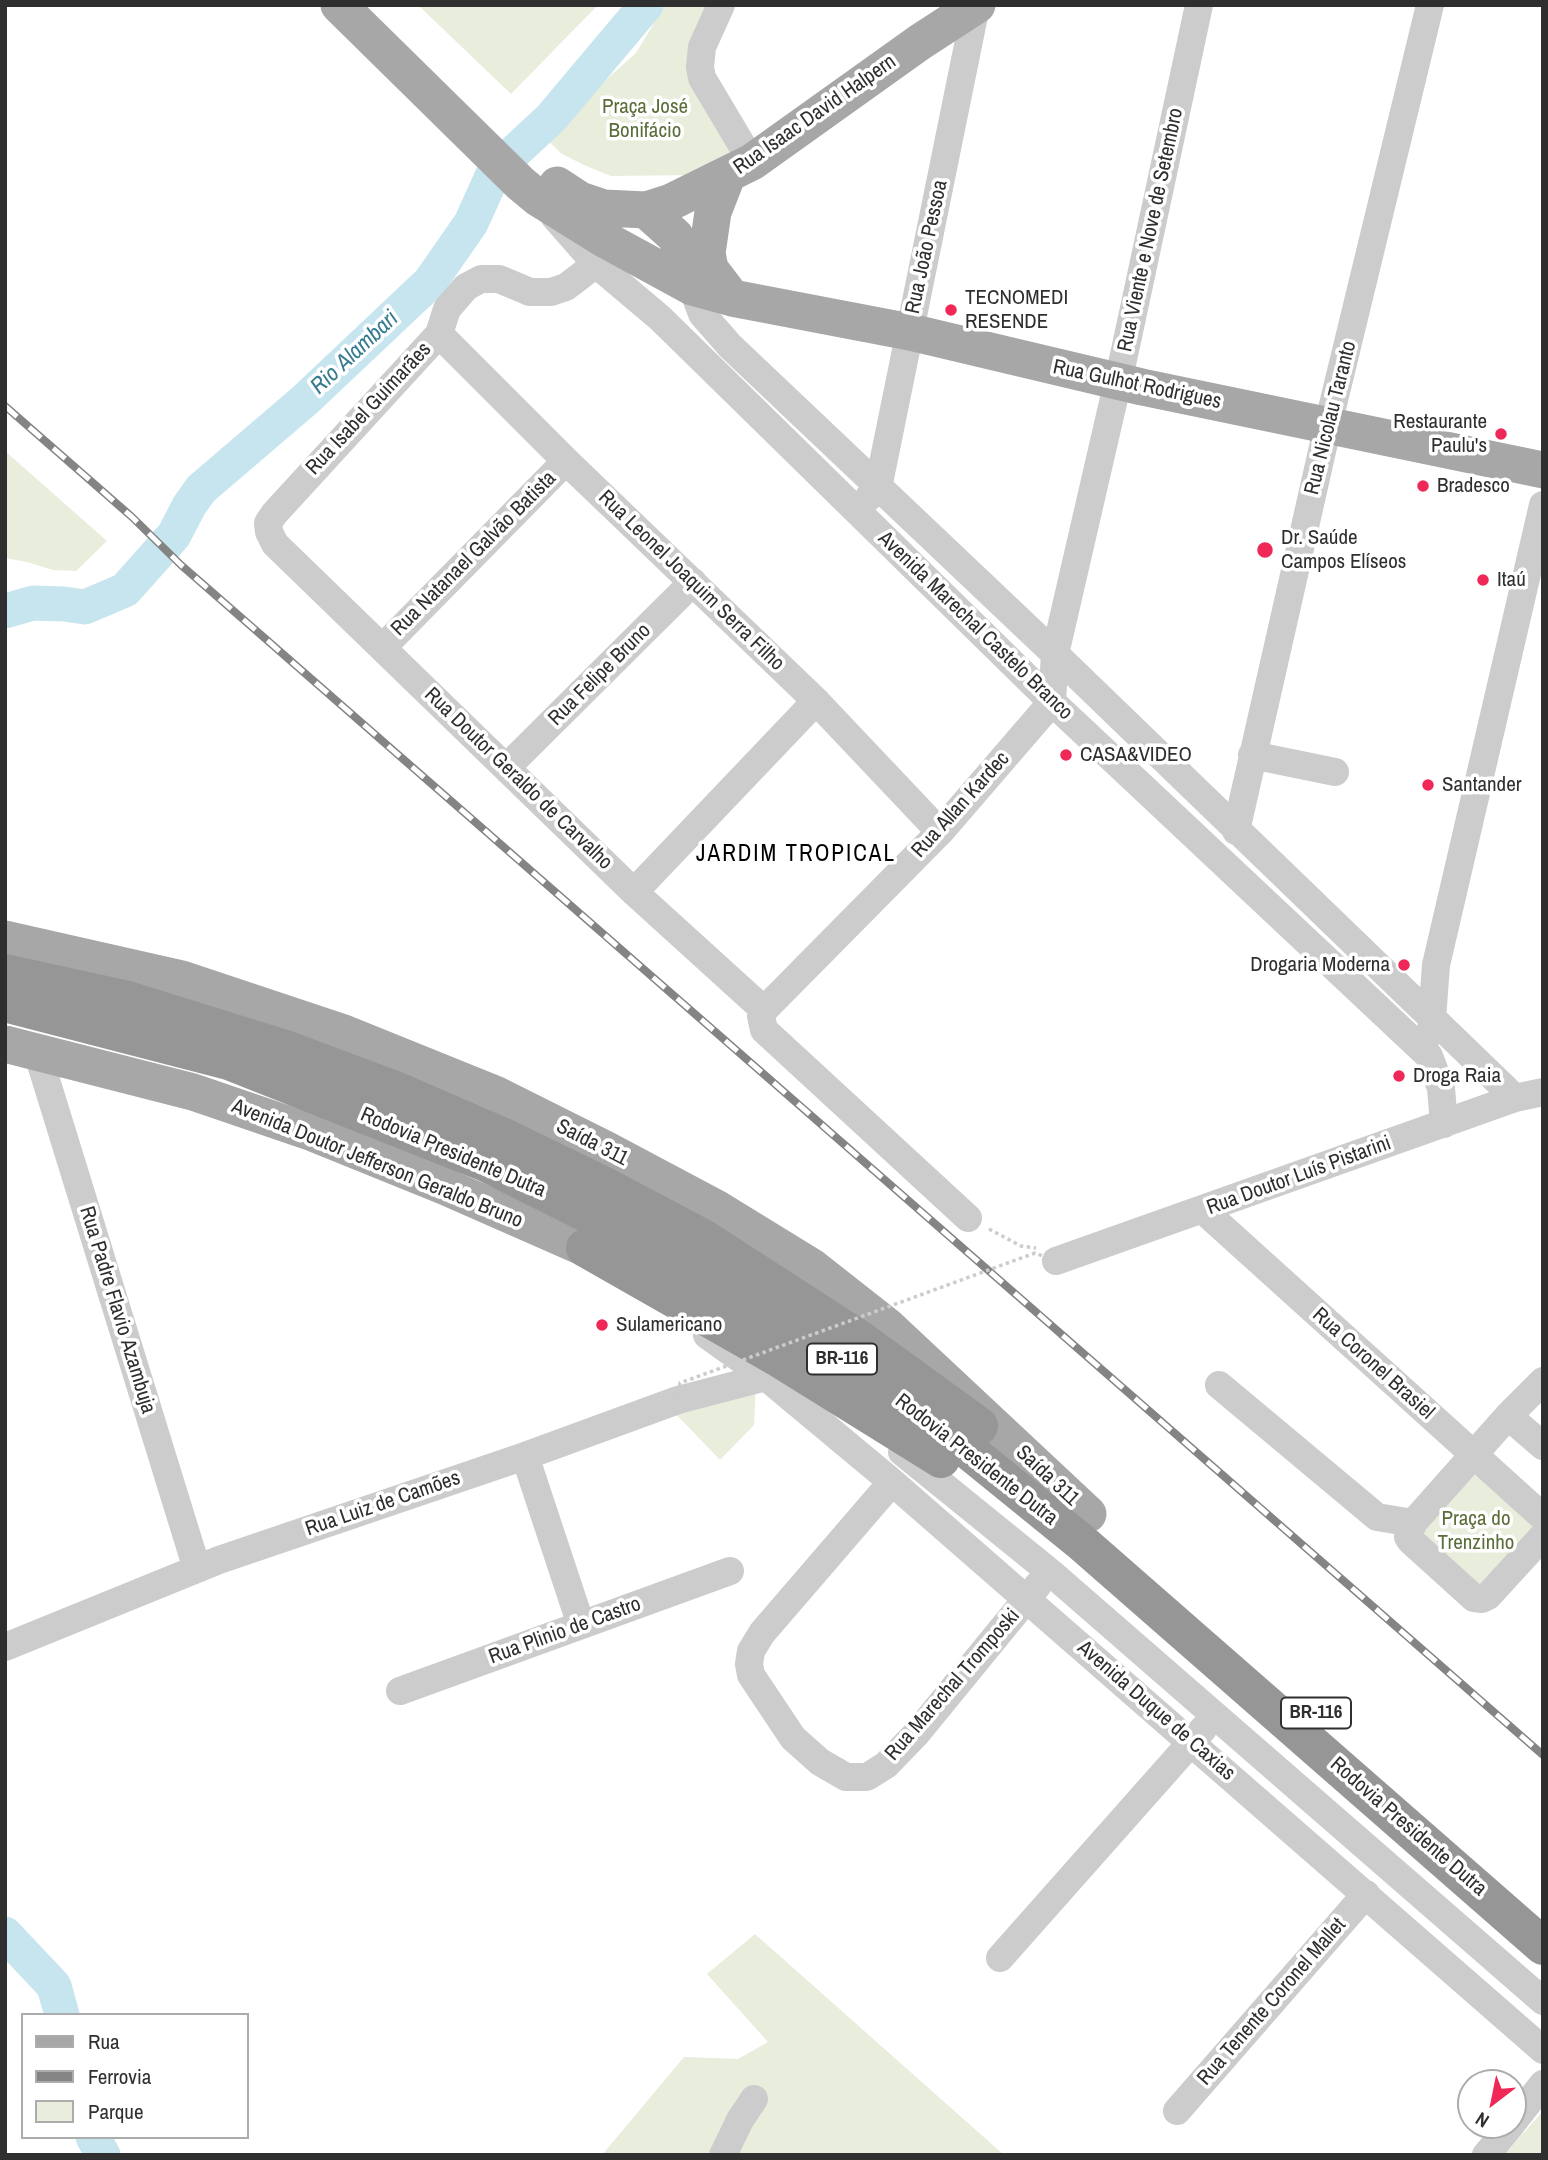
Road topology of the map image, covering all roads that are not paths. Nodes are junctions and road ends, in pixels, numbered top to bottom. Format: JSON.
{"nodes":[{"id":1,"x":339,"y":5,"type":"edge"},
{"id":2,"x":375,"y":5,"type":"edge"},
{"id":3,"x":721,"y":5,"type":"edge"},
{"id":4,"x":1199,"y":5,"type":"edge"},
{"id":5,"x":1430,"y":5,"type":"edge"},
{"id":6,"x":976,"y":6,"type":"edge"},
{"id":7,"x":467,"y":116,"type":"junction"},
{"id":8,"x":740,"y":169,"type":"junction"},
{"id":9,"x":532,"y":184,"type":"junction"},
{"id":10,"x":646,"y":209,"type":"junction"},
{"id":11,"x":596,"y":264,"type":"junction"},
{"id":12,"x":692,"y":287,"type":"junction"},
{"id":13,"x":732,"y":298,"type":"junction"},
{"id":14,"x":910,"y":332,"type":"junction"},
{"id":15,"x":439,"y":334,"type":"junction"},
{"id":16,"x":1117,"y":382,"type":"junction"},
{"id":17,"x":1328,"y":425,"type":"junction"},
{"id":18,"x":566,"y":461,"type":"junction"},
{"id":19,"x":1543,"y":470,"type":"edge"},
{"id":20,"x":878,"y":488,"type":"junction"},
{"id":21,"x":1543,"y":505,"type":"edge"},
{"id":22,"x":857,"y":511,"type":"junction"},
{"id":23,"x":275,"y":544,"type":"joint"},
{"id":24,"x":693,"y":582,"type":"junction"},
{"id":25,"x":383,"y":647,"type":"junction"},
{"id":26,"x":1055,"y":654,"type":"junction"},
{"id":27,"x":816,"y":701,"type":"junction"},
{"id":28,"x":1052,"y":702,"type":"junction"},
{"id":29,"x":1252,"y":755,"type":"junction"},
{"id":30,"x":507,"y":767,"type":"junction"},
{"id":31,"x":1335,"y":772,"type":"dead end"},
{"id":32,"x":1236,"y":831,"type":"junction"},
{"id":33,"x":940,"y":832,"type":"junction"},
{"id":34,"x":634,"y":892,"type":"junction"},
{"id":35,"x":5,"y":939,"type":"edge"},
{"id":36,"x":5,"y":973,"type":"edge"},
{"id":37,"x":5,"y":1003,"type":"edge"},
{"id":38,"x":764,"y":1020,"type":"junction"},
{"id":39,"x":1433,"y":1020,"type":"junction"},
{"id":40,"x":21,"y":1048,"type":"edge"},
{"id":41,"x":1429,"y":1056,"type":"junction"},
{"id":42,"x":1543,"y":1092,"type":"edge"},
{"id":43,"x":1514,"y":1098,"type":"junction"},
{"id":44,"x":1444,"y":1124,"type":"junction"},
{"id":45,"x":1203,"y":1210,"type":"junction"},
{"id":46,"x":968,"y":1218,"type":"road end"},
{"id":47,"x":585,"y":1248,"type":"junction"},
{"id":48,"x":1056,"y":1261,"type":"road end"},
{"id":49,"x":766,"y":1377,"type":"junction"},
{"id":50,"x":1543,"y":1381,"type":"edge"},
{"id":51,"x":1219,"y":1385,"type":"dead end"},
{"id":52,"x":1508,"y":1416,"type":"junction"},
{"id":53,"x":1543,"y":1446,"type":"edge"},
{"id":54,"x":525,"y":1455,"type":"junction"},
{"id":55,"x":1473,"y":1455,"type":"junction"},
{"id":56,"x":892,"y":1482,"type":"junction"},
{"id":57,"x":1543,"y":1517,"type":"edge"},
{"id":58,"x":1413,"y":1523,"type":"junction"},
{"id":59,"x":1085,"y":1528,"type":"junction"},
{"id":60,"x":1543,"y":1536,"type":"edge"},
{"id":61,"x":197,"y":1569,"type":"junction"},
{"id":62,"x":730,"y":1571,"type":"dead end"},
{"id":63,"x":1050,"y":1572,"type":"junction"},
{"id":64,"x":1027,"y":1598,"type":"junction"},
{"id":65,"x":581,"y":1625,"type":"junction"},
{"id":66,"x":5,"y":1647,"type":"edge"},
{"id":67,"x":400,"y":1691,"type":"dead end"},
{"id":68,"x":1215,"y":1717,"type":"junction"},
{"id":69,"x":1190,"y":1742,"type":"junction"},
{"id":70,"x":1366,"y":1894,"type":"junction"},
{"id":71,"x":1543,"y":1912,"type":"edge"},
{"id":72,"x":1543,"y":1946,"type":"edge"},
{"id":73,"x":1000,"y":1958,"type":"dead end"},
{"id":74,"x":1543,"y":2001,"type":"edge"},
{"id":75,"x":1543,"y":2050,"type":"edge"},
{"id":76,"x":1543,"y":2084,"type":"edge"},
{"id":77,"x":754,"y":2099,"type":"dead end"},
{"id":78,"x":1527,"y":2105,"type":"edge"},
{"id":79,"x":1177,"y":2111,"type":"dead end"},
{"id":80,"x":1499,"y":2139,"type":"edge"},
{"id":81,"x":723,"y":2155,"type":"edge"},
{"id":82,"x":1486,"y":2155,"type":"edge"}],
"edges":[{"from":1,"to":7,"type":"main road"},
{"from":2,"to":7,"type":"main road"},
{"from":3,"to":8,"type":"street"},
{"from":4,"to":16,"type":"street","name":"Rua Viente e Nove de Setembro"},
{"from":5,"to":17,"type":"street","name":"Rua Nicolau Taranto"},
{"from":6,"to":8,"type":"main road","name":"Rua Isaac David Halpern"},
{"from":6,"to":14,"type":"street","name":"Rua João Pessoa"},
{"from":7,"to":9,"type":"main road","name":"Avenida Marechal Castelo Branco"},
{"from":8,"to":10,"type":"main road","name":"Rua Isaac David Halpern"},
{"from":8,"to":13,"type":"main road"},
{"from":9,"to":10,"type":"main road","name":"Avenida Marechal Castelo Branco"},
{"from":9,"to":11,"type":"street","name":"Avenida Marechal Castelo Branco"},
{"from":9,"to":12,"type":"main road","name":"Rua Gulhot Rodrigues"},
{"from":10,"to":12,"type":"main road"},
{"from":11,"to":15,"type":"street","name":"Rua Isabel Guimarães"},
{"from":11,"to":22,"type":"street","name":"Avenida Marechal Castelo Branco"},
{"from":12,"to":13,"type":"main road","name":"Rua Gulhot Rodrigues"},
{"from":12,"to":20,"type":"street","name":"Avenida Marechal Castelo Branco"},
{"from":13,"to":14,"type":"main road","name":"Rua Gulhot Rodrigues"},
{"from":14,"to":16,"type":"main road","name":"Rua Gulhot Rodrigues"},
{"from":14,"to":20,"type":"street","name":"Rua João Pessoa"},
{"from":15,"to":18,"type":"street","name":"Rua Leonel Joaquim Serra Filho"},
{"from":15,"to":23,"type":"street","name":"Rua Isabel Guimarães"},
{"from":16,"to":17,"type":"main road","name":"Rua Gulhot Rodrigues"},
{"from":16,"to":26,"type":"street","name":"Rua Viente e Nove de Setembro"},
{"from":17,"to":19,"type":"main road","name":"Rua Gulhot Rodrigues"},
{"from":17,"to":29,"type":"street","name":"Rua Nicolau Taranto"},
{"from":18,"to":24,"type":"street","name":"Rua Leonel Joaquim Serra Filho"},
{"from":18,"to":25,"type":"street","name":"Rua Natanael Galvão Batista"},
{"from":20,"to":22,"type":"street"},
{"from":20,"to":26,"type":"street","name":"Avenida Marechal Castelo Branco"},
{"from":21,"to":39,"type":"street"},
{"from":22,"to":28,"type":"street","name":"Avenida Marechal Castelo Branco"},
{"from":23,"to":25,"type":"street","name":"Rua Doutor Geraldo de Carvalho"},
{"from":24,"to":27,"type":"street","name":"Rua Leonel Joaquim Serra Filho"},
{"from":24,"to":30,"type":"street","name":"Rua Felipe Bruno"},
{"from":25,"to":30,"type":"street","name":"Rua Doutor Geraldo de Carvalho"},
{"from":26,"to":28,"type":"street","name":"Rua Viente e Nove de Setembro"},
{"from":26,"to":32,"type":"street","name":"Avenida Marechal Castelo Branco"},
{"from":27,"to":33,"type":"street","name":"Rua Leonel Joaquim Serra Filho"},
{"from":27,"to":34,"type":"street"},
{"from":28,"to":33,"type":"street","name":"Rua Allan Kardec"},
{"from":28,"to":41,"type":"street","name":"Avenida Marechal Castelo Branco"},
{"from":29,"to":31,"type":"street"},
{"from":29,"to":32,"type":"street","name":"Rua Nicolau Taranto"},
{"from":30,"to":34,"type":"street","name":"Rua Doutor Geraldo de Carvalho"},
{"from":32,"to":39,"type":"street","name":"Avenida Marechal Castelo Branco"},
{"from":33,"to":38,"type":"street","name":"Rua Allan Kardec"},
{"from":34,"to":38,"type":"street","name":"Rua Doutor Geraldo de Carvalho"},
{"from":35,"to":59,"type":"main road","name":"Saída 311"},
{"from":36,"to":59,"type":"highway","name":"Rodovia Presidente Dutra","number":"BR-116"},
{"from":37,"to":59,"type":"highway","name":"Rodovia Presidente Dutra","number":"BR-116"},
{"from":38,"to":46,"type":"street","name":"Rua Doutor Geraldo de Carvalho"},
{"from":39,"to":41,"type":"street"},
{"from":39,"to":43,"type":"street","name":"Avenida Marechal Castelo Branco"},
{"from":40,"to":47,"type":"main road","name":"Avenida Doutor Jefferson Geraldo Bruno"},
{"from":40,"to":61,"type":"street","name":"Rua Padre Flavio Azambuja"},
{"from":41,"to":44,"type":"street","name":"Avenida Marechal Castelo Branco"},
{"from":42,"to":43,"type":"street","name":"Rua Doutor Luís Pistarini"},
{"from":43,"to":44,"type":"street","name":"Rua Doutor Luís Pistarini"},
{"from":44,"to":45,"type":"street","name":"Rua Doutor Luís Pistarini"},
{"from":45,"to":48,"type":"street","name":"Rua Doutor Luís Pistarini"},
{"from":45,"to":55,"type":"street","name":"Rua Coronel Brasiel"},
{"from":47,"to":49,"type":"street","name":"Avenida Duque de Caxias"},
{"from":47,"to":59,"type":"highway"},
{"from":49,"to":54,"type":"street","name":"Rua Luiz de Camões"},
{"from":49,"to":56,"type":"street","name":"Avenida Duque de Caxias"},
{"from":49,"to":63,"type":"street","name":"Avenida Duque de Caxias"},
{"from":50,"to":52,"type":"street"},
{"from":51,"to":58,"type":"street"},
{"from":52,"to":53,"type":"street"},
{"from":52,"to":55,"type":"street"},
{"from":54,"to":61,"type":"street","name":"Rua Luiz de Camões"},
{"from":54,"to":65,"type":"street"},
{"from":55,"to":57,"type":"street","name":"Rua Coronel Brasiel"},
{"from":55,"to":58,"type":"street"},
{"from":56,"to":64,"type":"street","name":"Avenida Duque de Caxias"},
{"from":56,"to":64,"type":"street","name":"Rua Marechal Tromposki"},
{"from":58,"to":60,"type":"street"},
{"from":59,"to":71,"type":"highway","name":"Rodovia Presidente Dutra","number":"BR-116"},
{"from":59,"to":72,"type":"highway","name":"Rodovia Presidente Dutra","number":"BR-116"},
{"from":61,"to":66,"type":"street","name":"Rua Luiz de Camões"},
{"from":62,"to":65,"type":"street","name":"Rua Plinio de Castro"},
{"from":63,"to":64,"type":"street","name":"Rua Marechal Tromposki"},
{"from":63,"to":68,"type":"street","name":"Avenida Duque de Caxias"},
{"from":64,"to":69,"type":"street","name":"Avenida Duque de Caxias"},
{"from":65,"to":67,"type":"street","name":"Rua Plinio de Castro"},
{"from":68,"to":69,"type":"street"},
{"from":68,"to":74,"type":"street","name":"Avenida Duque de Caxias"},
{"from":69,"to":70,"type":"street","name":"Avenida Duque de Caxias"},
{"from":69,"to":73,"type":"street"},
{"from":70,"to":75,"type":"street","name":"Avenida Duque de Caxias"},
{"from":70,"to":79,"type":"street","name":"Rua Tenente Coronel Mallet"},
{"from":76,"to":78,"type":"street"},
{"from":77,"to":81,"type":"street"},
{"from":80,"to":82,"type":"street"}]}
